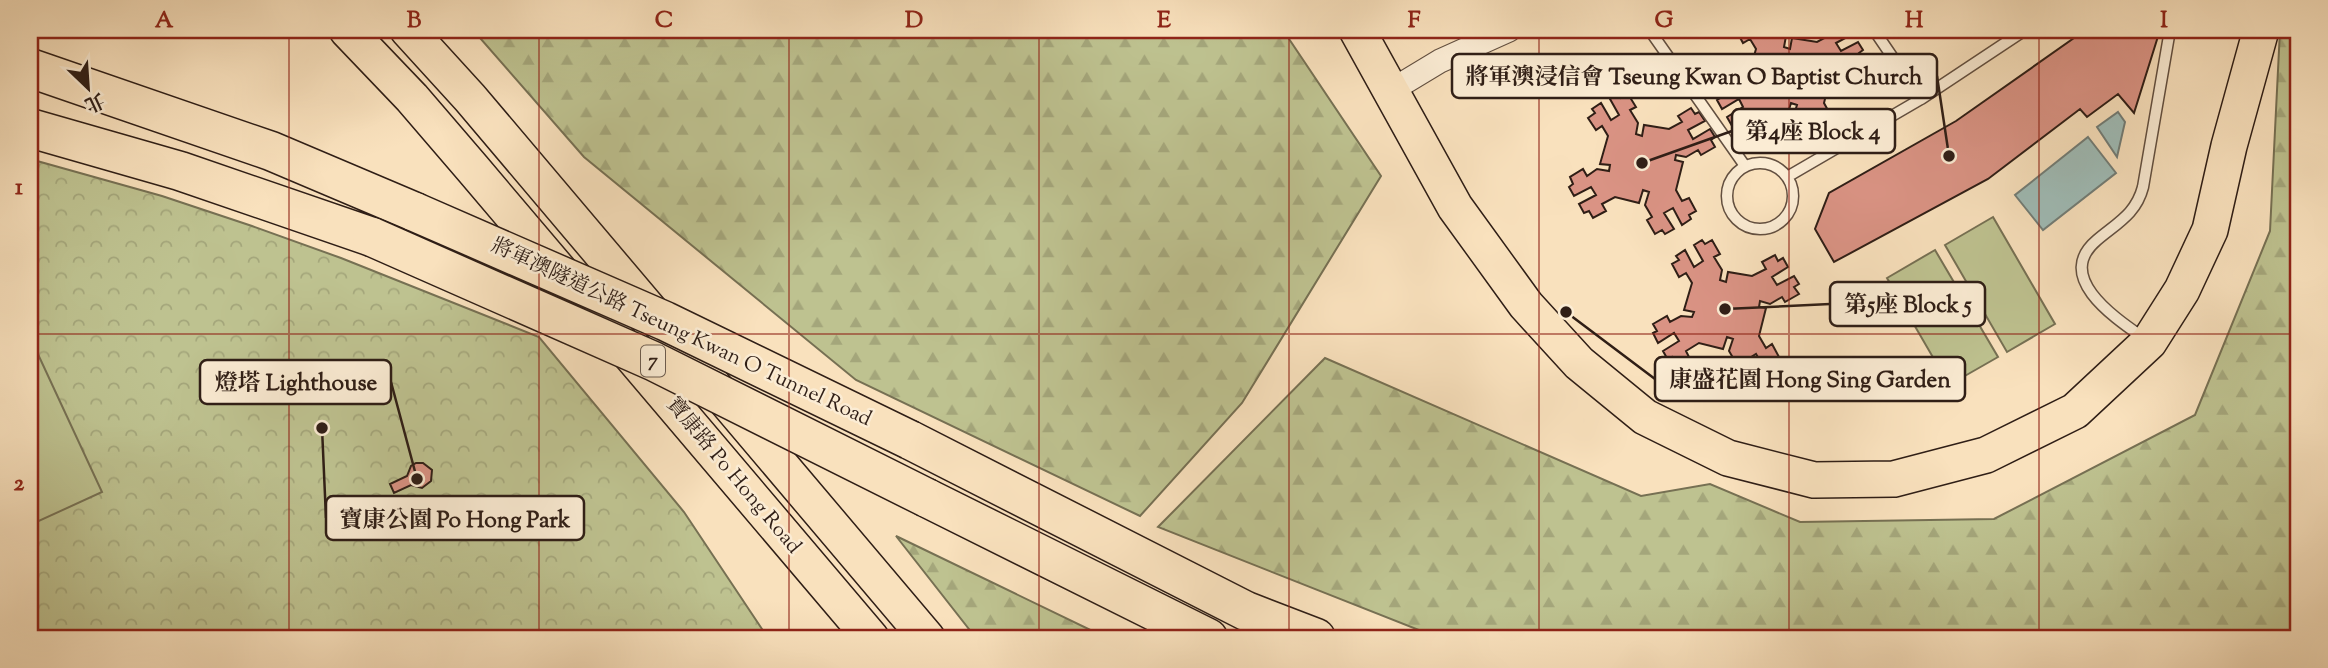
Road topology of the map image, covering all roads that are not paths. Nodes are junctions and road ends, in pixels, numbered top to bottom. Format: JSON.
{"nodes":[{"id":1,"x":347,"y":30,"type":"edge"},
{"id":2,"x":408,"y":30,"type":"edge"},
{"id":3,"x":1357,"y":30,"type":"edge"},
{"id":4,"x":1509,"y":30,"type":"edge"},
{"id":5,"x":1874,"y":30,"type":"edge"},
{"id":6,"x":2025,"y":30,"type":"edge"},
{"id":7,"x":2170,"y":30,"type":"edge"},
{"id":8,"x":2261,"y":30,"type":"edge"},
{"id":9,"x":1653,"y":35,"type":"dead end"},
{"id":10,"x":33,"y":68,"type":"edge"},
{"id":11,"x":1392,"y":90,"type":"junction"},
{"id":12,"x":1922,"y":99,"type":"junction"},
{"id":13,"x":30,"y":128,"type":"edge"},
{"id":14,"x":1745,"y":166,"type":"junction"},
{"id":15,"x":1787,"y":177,"type":"junction"},
{"id":16,"x":2149,"y":342,"type":"junction"},
{"id":17,"x":871,"y":638,"type":"edge"},
{"id":18,"x":927,"y":638,"type":"edge"},
{"id":19,"x":1208,"y":638,"type":"edge"},
{"id":20,"x":1316,"y":638,"type":"edge"}],
"edges":[{"from":1,"to":17,"type":"main road","name":"寶康路 Po Hong Road"},
{"from":2,"to":18,"type":"main road","name":"寶康路 Po Hong Road"},
{"from":3,"to":11,"type":"main road"},
{"from":4,"to":11,"type":"street"},
{"from":5,"to":12,"type":"lane"},
{"from":6,"to":12,"type":"lane"},
{"from":7,"to":16,"type":"lane"},
{"from":8,"to":16,"type":"main road"},
{"from":9,"to":14,"type":"lane"},
{"from":10,"to":20,"type":"highway","name":"將軍澳隧道公路 Tseung Kwan O Tunnel Road","number":"7","bridge":true},
{"from":11,"to":16,"type":"main road"},
{"from":12,"to":15,"type":"lane"},
{"from":13,"to":19,"type":"highway","name":"將軍澳隧道公路 Tseung Kwan O Tunnel Road","number":"7","bridge":true},
{"from":14,"to":15,"type":"lane"},
{"from":14,"to":15,"type":"lane"}]}
